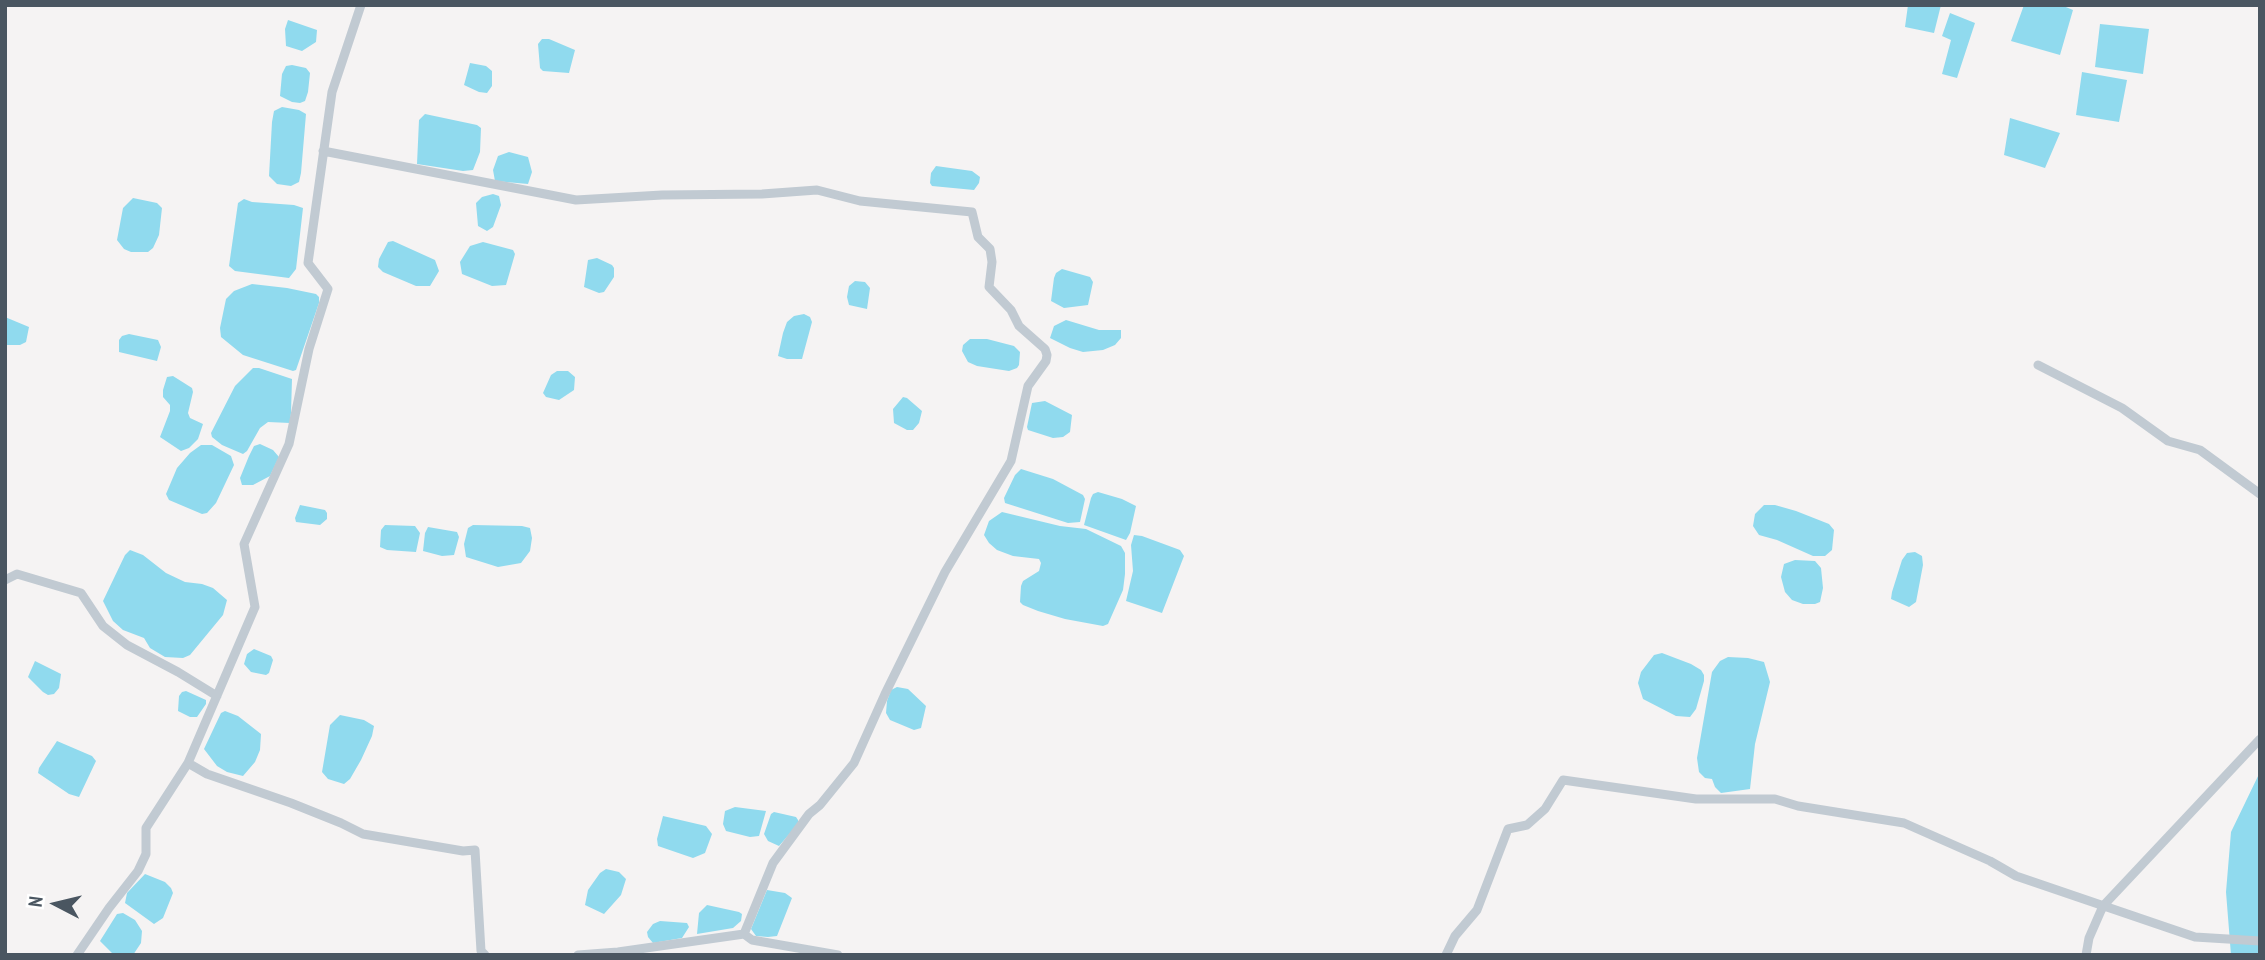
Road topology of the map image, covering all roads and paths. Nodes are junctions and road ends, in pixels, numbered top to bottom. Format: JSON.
{"nodes":[{"id":1,"x":360,"y":5,"type":"edge"},
{"id":2,"x":323,"y":151,"type":"junction"},
{"id":3,"x":2038,"y":365,"type":"dead end"},
{"id":4,"x":2260,"y":494,"type":"edge"},
{"id":5,"x":5,"y":580,"type":"edge"},
{"id":6,"x":217,"y":696,"type":"junction"},
{"id":7,"x":2260,"y":739,"type":"edge"},
{"id":8,"x":188,"y":763,"type":"junction"},
{"id":9,"x":2104,"y":906,"type":"junction"},
{"id":10,"x":744,"y":934,"type":"junction"},
{"id":11,"x":2260,"y":941,"type":"edge"},
{"id":12,"x":77,"y":955,"type":"edge"},
{"id":13,"x":485,"y":955,"type":"edge"},
{"id":14,"x":578,"y":955,"type":"edge"},
{"id":15,"x":838,"y":955,"type":"edge"},
{"id":16,"x":1446,"y":955,"type":"edge"},
{"id":17,"x":2086,"y":955,"type":"edge"}],
"edges":[{"from":1,"to":2,"type":"street"},
{"from":2,"to":6,"type":"street"},
{"from":2,"to":10,"type":"street"},
{"from":3,"to":4,"type":"street"},
{"from":5,"to":6,"type":"street"},
{"from":6,"to":8,"type":"street"},
{"from":7,"to":9,"type":"street"},
{"from":8,"to":12,"type":"street"},
{"from":8,"to":13,"type":"street"},
{"from":9,"to":11,"type":"street"},
{"from":9,"to":16,"type":"street"},
{"from":9,"to":17,"type":"street"},
{"from":10,"to":14,"type":"street"},
{"from":10,"to":15,"type":"street"}]}
